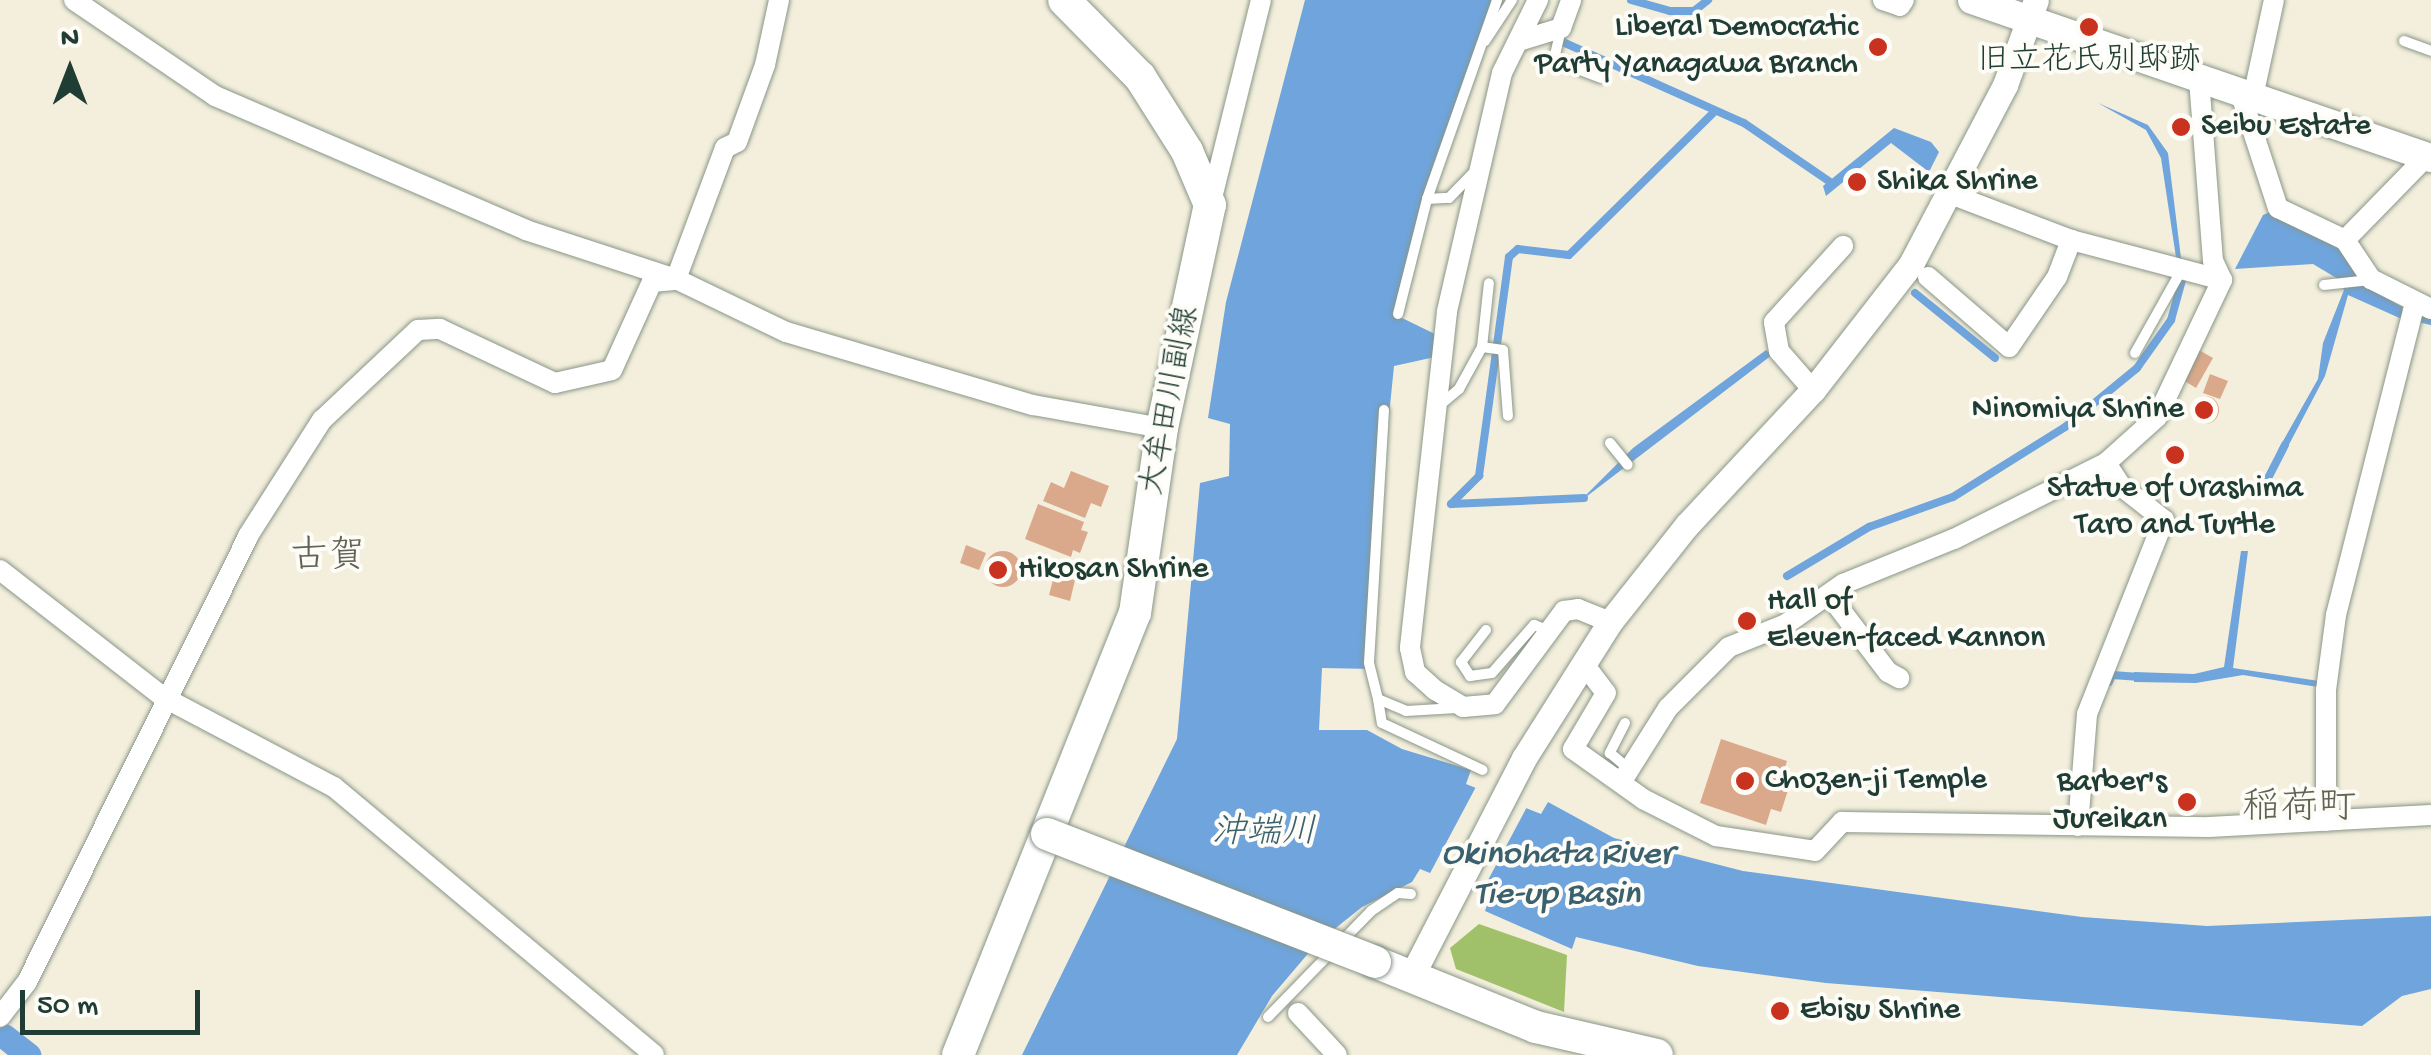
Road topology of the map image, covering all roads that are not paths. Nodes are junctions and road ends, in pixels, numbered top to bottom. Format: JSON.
{"nodes":[{"id":1,"x":74,"y":0,"type":"edge"},
{"id":2,"x":779,"y":0,"type":"edge"},
{"id":3,"x":1064,"y":0,"type":"edge"},
{"id":4,"x":1261,"y":0,"type":"edge"},
{"id":5,"x":1496,"y":0,"type":"edge"},
{"id":6,"x":1512,"y":0,"type":"edge"},
{"id":7,"x":1538,"y":0,"type":"edge"},
{"id":8,"x":1572,"y":0,"type":"edge"},
{"id":9,"x":1883,"y":0,"type":"edge"},
{"id":10,"x":1904,"y":0,"type":"edge"},
{"id":11,"x":1972,"y":0,"type":"edge"},
{"id":12,"x":2274,"y":0,"type":"edge"},
{"id":13,"x":2032,"y":9,"type":"edge"},
{"id":14,"x":1561,"y":28,"type":"junction"},
{"id":15,"x":1522,"y":40,"type":"junction"},
{"id":16,"x":2404,"y":41,"type":"dead end"},
{"id":17,"x":2431,"y":50,"type":"edge"},
{"id":18,"x":1471,"y":64,"type":"junction"},
{"id":19,"x":2199,"y":77,"type":"junction"},
{"id":20,"x":1601,"y":78,"type":"dead end"},
{"id":21,"x":2247,"y":94,"type":"junction"},
{"id":22,"x":2429,"y":157,"type":"edge"},
{"id":23,"x":1480,"y":166,"type":"junction"},
{"id":24,"x":1952,"y":195,"type":"junction"},
{"id":25,"x":1427,"y":199,"type":"junction"},
{"id":26,"x":1210,"y":205,"type":"junction"},
{"id":27,"x":2071,"y":240,"type":"junction"},
{"id":28,"x":2345,"y":240,"type":"junction"},
{"id":29,"x":1843,"y":246,"type":"dead end"},
{"id":30,"x":2184,"y":272,"type":"junction"},
{"id":31,"x":1928,"y":278,"type":"dead end"},
{"id":32,"x":676,"y":280,"type":"junction"},
{"id":33,"x":2222,"y":280,"type":"junction"},
{"id":34,"x":2370,"y":280,"type":"junction"},
{"id":35,"x":1489,"y":284,"type":"dead end"},
{"id":36,"x":2324,"y":285,"type":"dead end"},
{"id":37,"x":2418,"y":313,"type":"edge"},
{"id":38,"x":1398,"y":314,"type":"dead end"},
{"id":39,"x":1482,"y":347,"type":"junction"},
{"id":40,"x":2135,"y":353,"type":"dead end"},
{"id":41,"x":1813,"y":390,"type":"junction"},
{"id":42,"x":1384,"y":410,"type":"dead end"},
{"id":43,"x":1432,"y":412,"type":"junction"},
{"id":44,"x":1508,"y":416,"type":"dead end"},
{"id":45,"x":1162,"y":428,"type":"junction"},
{"id":46,"x":1610,"y":442,"type":"dead end"},
{"id":47,"x":2106,"y":463,"type":"junction"},
{"id":48,"x":1628,"y":465,"type":"dead end"},
{"id":49,"x":0,"y":570,"type":"edge"},
{"id":50,"x":1830,"y":596,"type":"junction"},
{"id":51,"x":1610,"y":622,"type":"junction"},
{"id":52,"x":1486,"y":630,"type":"dead end"},
{"id":53,"x":1548,"y":630,"type":"junction"},
{"id":54,"x":1584,"y":664,"type":"junction"},
{"id":55,"x":1899,"y":678,"type":"dead end"},
{"id":56,"x":163,"y":697,"type":"junction"},
{"id":57,"x":1378,"y":700,"type":"junction"},
{"id":58,"x":1463,"y":708,"type":"junction"},
{"id":59,"x":1625,"y":723,"type":"dead end"},
{"id":60,"x":1483,"y":770,"type":"dead end"},
{"id":61,"x":1626,"y":775,"type":"junction"},
{"id":62,"x":2431,"y":816,"type":"edge"},
{"id":63,"x":2326,"y":820,"type":"junction"},
{"id":64,"x":2078,"y":826,"type":"junction"},
{"id":65,"x":1046,"y":834,"type":"junction"},
{"id":66,"x":1411,"y":894,"type":"dead end"},
{"id":67,"x":1411,"y":977,"type":"junction"},
{"id":68,"x":1292,"y":1007,"type":"junction"},
{"id":69,"x":0,"y":1017,"type":"edge"},
{"id":70,"x":1268,"y":1017,"type":"dead end"},
{"id":71,"x":1530,"y":1041,"type":"edge"},
{"id":72,"x":1578,"y":1048,"type":"edge"},
{"id":73,"x":654,"y":1055,"type":"edge"},
{"id":74,"x":958,"y":1055,"type":"edge"},
{"id":75,"x":1336,"y":1055,"type":"edge"},
{"id":76,"x":1657,"y":1055,"type":"edge"}],
"edges":[{"from":1,"to":32,"type":"street"},
{"from":2,"to":32,"type":"street"},
{"from":3,"to":26,"type":"main road"},
{"from":4,"to":26,"type":"street"},
{"from":5,"to":18,"type":"lane"},
{"from":6,"to":18,"type":"lane"},
{"from":7,"to":15,"type":"street"},
{"from":8,"to":14,"type":"street"},
{"from":9,"to":10,"type":"street"},
{"from":11,"to":13,"type":"main road"},
{"from":12,"to":21,"type":"street"},
{"from":13,"to":19,"type":"main road"},
{"from":13,"to":24,"type":"street"},
{"from":14,"to":15,"type":"street"},
{"from":14,"to":20,"type":"lane"},
{"from":15,"to":23,"type":"street"},
{"from":16,"to":17,"type":"lane"},
{"from":18,"to":25,"type":"lane"},
{"from":19,"to":21,"type":"main road"},
{"from":19,"to":33,"type":"street"},
{"from":21,"to":22,"type":"main road"},
{"from":21,"to":28,"type":"street"},
{"from":22,"to":28,"type":"street"},
{"from":23,"to":25,"type":"lane"},
{"from":23,"to":43,"type":"street"},
{"from":24,"to":27,"type":"street"},
{"from":24,"to":41,"type":"street"},
{"from":25,"to":38,"type":"lane"},
{"from":26,"to":45,"type":"main road","name":"大牟田川副線"},
{"from":27,"to":30,"type":"street"},
{"from":27,"to":31,"type":"street"},
{"from":28,"to":34,"type":"street"},
{"from":29,"to":41,"type":"street"},
{"from":30,"to":33,"type":"street"},
{"from":30,"to":40,"type":"lane"},
{"from":32,"to":45,"type":"street"},
{"from":32,"to":56,"type":"street"},
{"from":33,"to":47,"type":"street"},
{"from":34,"to":36,"type":"lane"},
{"from":34,"to":37,"type":"street"},
{"from":35,"to":39,"type":"lane"},
{"from":37,"to":63,"type":"street"},
{"from":39,"to":43,"type":"lane"},
{"from":39,"to":44,"type":"lane"},
{"from":41,"to":51,"type":"street"},
{"from":42,"to":57,"type":"lane"},
{"from":43,"to":58,"type":"street"},
{"from":45,"to":65,"type":"main road","name":"大牟田川副線"},
{"from":46,"to":48,"type":"lane"},
{"from":47,"to":50,"type":"street"},
{"from":47,"to":64,"type":"street"},
{"from":49,"to":56,"type":"street"},
{"from":50,"to":55,"type":"street"},
{"from":50,"to":61,"type":"street"},
{"from":51,"to":53,"type":"street"},
{"from":51,"to":54,"type":"street"},
{"from":52,"to":53,"type":"lane"},
{"from":53,"to":58,"type":"street"},
{"from":54,"to":61,"type":"street"},
{"from":54,"to":67,"type":"street"},
{"from":56,"to":69,"type":"street"},
{"from":56,"to":73,"type":"street"},
{"from":57,"to":58,"type":"lane"},
{"from":57,"to":60,"type":"lane"},
{"from":59,"to":61,"type":"lane"},
{"from":61,"to":64,"type":"street"},
{"from":62,"to":63,"type":"street"},
{"from":63,"to":64,"type":"street"},
{"from":65,"to":67,"type":"main road","bridge":true},
{"from":65,"to":74,"type":"main road","name":"大牟田川副線"},
{"from":66,"to":68,"type":"lane"},
{"from":67,"to":71,"type":"main road"},
{"from":68,"to":70,"type":"lane"},
{"from":68,"to":75,"type":"street"},
{"from":71,"to":72,"type":"main road"},
{"from":72,"to":76,"type":"main road"}]}
